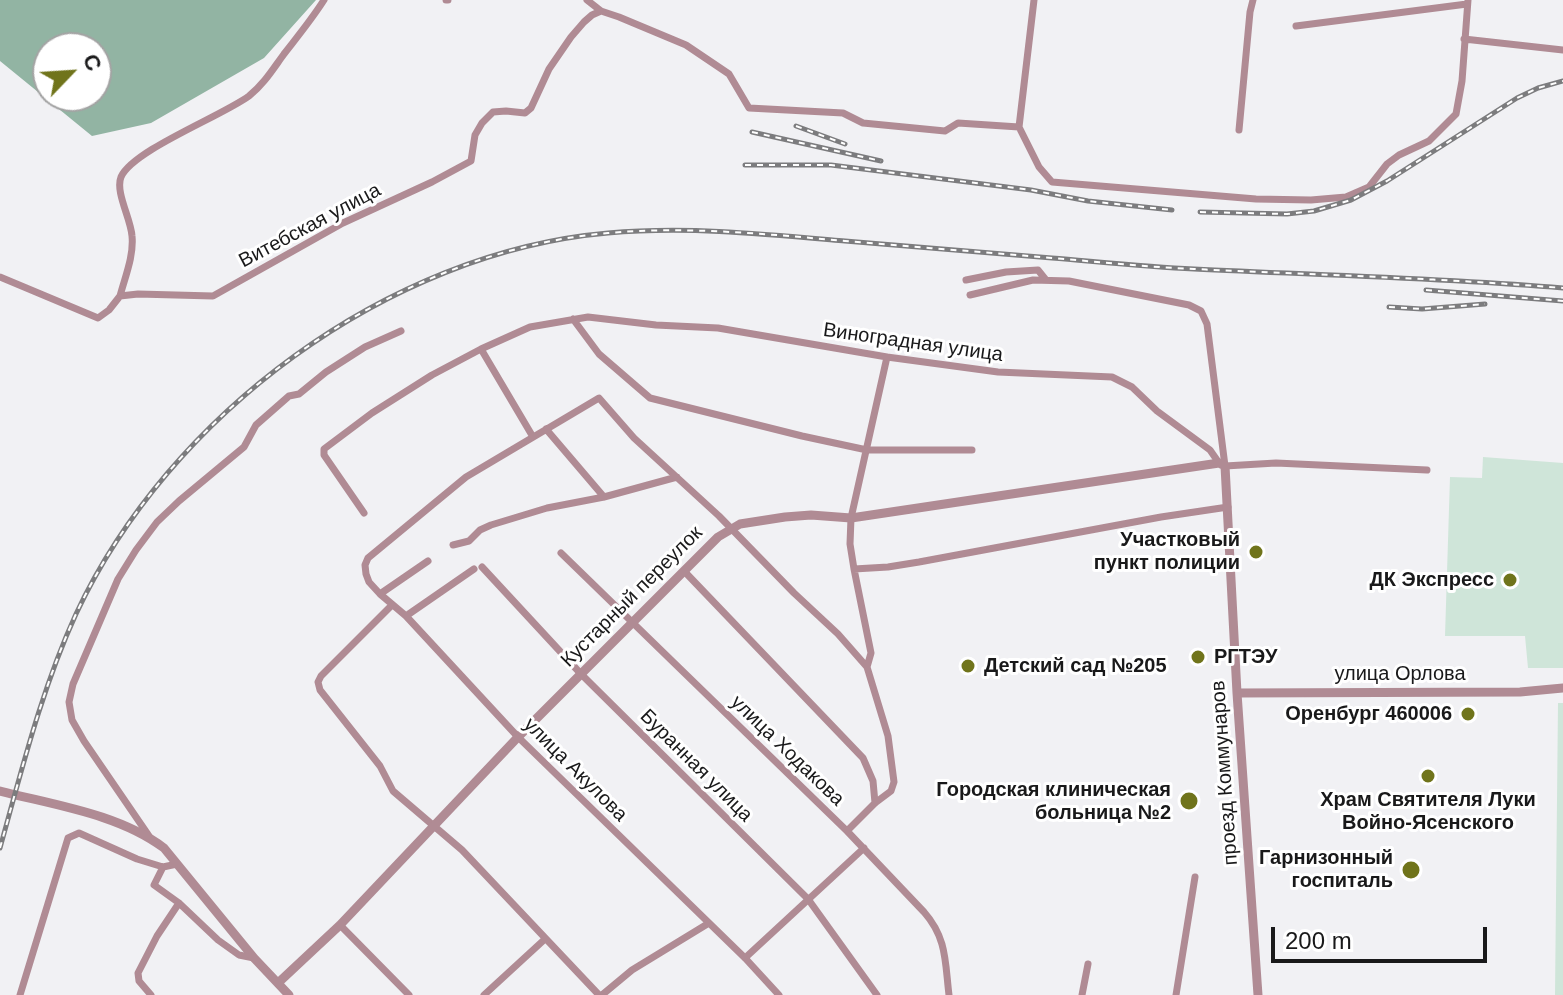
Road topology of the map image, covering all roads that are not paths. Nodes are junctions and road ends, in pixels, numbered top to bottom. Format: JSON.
{"nodes":[{"id":1,"x":324,"y":0,"type":"edge"},
{"id":2,"x":587,"y":0,"type":"edge"},
{"id":3,"x":1034,"y":0,"type":"edge"},
{"id":4,"x":1253,"y":0,"type":"edge"},
{"id":5,"x":1468,"y":2,"type":"edge"},
{"id":6,"x":601,"y":11,"type":"junction"},
{"id":7,"x":1296,"y":26,"type":"dead end"},
{"id":8,"x":1464,"y":39,"type":"junction"},
{"id":9,"x":1563,"y":50,"type":"edge"},
{"id":10,"x":1019,"y":127,"type":"junction"},
{"id":11,"x":1239,"y":130,"type":"dead end"},
{"id":12,"x":0,"y":277,"type":"edge"},
{"id":13,"x":966,"y":280,"type":"dead end"},
{"id":14,"x":1046,"y":280,"type":"junction"},
{"id":15,"x":970,"y":295,"type":"dead end"},
{"id":16,"x":120,"y":296,"type":"junction"},
{"id":17,"x":573,"y":319,"type":"junction"},
{"id":18,"x":401,"y":331,"type":"dead end"},
{"id":19,"x":481,"y":349,"type":"junction"},
{"id":20,"x":887,"y":357,"type":"junction"},
{"id":21,"x":546,"y":429,"type":"junction"},
{"id":22,"x":533,"y":437,"type":"junction"},
{"id":23,"x":867,"y":450,"type":"junction"},
{"id":24,"x":972,"y":450,"type":"dead end"},
{"id":25,"x":1222,"y":464,"type":"junction"},
{"id":26,"x":1427,"y":470,"type":"dead end"},
{"id":27,"x":677,"y":477,"type":"junction"},
{"id":28,"x":604,"y":497,"type":"junction"},
{"id":29,"x":1228,"y":507,"type":"junction"},
{"id":30,"x":364,"y":513,"type":"dead end"},
{"id":31,"x":851,"y":518,"type":"junction"},
{"id":32,"x":731,"y":528,"type":"junction"},
{"id":33,"x":453,"y":545,"type":"dead end"},
{"id":34,"x":561,"y":553,"type":"dead end"},
{"id":35,"x":428,"y":561,"type":"dead end"},
{"id":36,"x":854,"y":569,"type":"junction"},
{"id":37,"x":684,"y":571,"type":"junction"},
{"id":38,"x":380,"y":594,"type":"junction"},
{"id":39,"x":392,"y":605,"type":"junction"},
{"id":40,"x":406,"y":616,"type":"junction"},
{"id":41,"x":632,"y":624,"type":"junction"},
{"id":42,"x":867,"y":667,"type":"junction"},
{"id":43,"x":581,"y":674,"type":"junction"},
{"id":44,"x":1563,"y":688,"type":"edge"},
{"id":45,"x":1237,"y":693,"type":"junction"},
{"id":46,"x":518,"y":737,"type":"junction"},
{"id":47,"x":0,"y":791,"type":"edge"},
{"id":48,"x":875,"y":803,"type":"junction"},
{"id":49,"x":433,"y":827,"type":"junction"},
{"id":50,"x":847,"y":831,"type":"junction"},
{"id":51,"x":149,"y":836,"type":"junction"},
{"id":52,"x":864,"y":848,"type":"junction"},
{"id":53,"x":177,"y":864,"type":"junction"},
{"id":54,"x":163,"y":867,"type":"junction"},
{"id":55,"x":1195,"y":877,"type":"dead end"},
{"id":56,"x":808,"y":899,"type":"junction"},
{"id":57,"x":179,"y":903,"type":"junction"},
{"id":58,"x":709,"y":923,"type":"junction"},
{"id":59,"x":340,"y":925,"type":"junction"},
{"id":60,"x":545,"y":939,"type":"junction"},
{"id":61,"x":254,"y":958,"type":"junction"},
{"id":62,"x":745,"y":958,"type":"junction"},
{"id":63,"x":1088,"y":964,"type":"dead end"},
{"id":64,"x":278,"y":983,"type":"junction"},
{"id":65,"x":874,"y":994,"type":"edge"},
{"id":66,"x":20,"y":995,"type":"edge"},
{"id":67,"x":151,"y":995,"type":"edge"},
{"id":68,"x":289,"y":995,"type":"edge"},
{"id":69,"x":409,"y":995,"type":"edge"},
{"id":70,"x":484,"y":995,"type":"edge"},
{"id":71,"x":600,"y":995,"type":"edge"},
{"id":72,"x":779,"y":995,"type":"edge"},
{"id":73,"x":949,"y":995,"type":"edge"},
{"id":74,"x":1082,"y":995,"type":"edge"},
{"id":75,"x":1176,"y":995,"type":"edge"},
{"id":76,"x":1258,"y":995,"type":"edge"}],
"edges":[{"from":1,"to":16,"type":"street"},
{"from":2,"to":6,"type":"street"},
{"from":3,"to":10,"type":"street"},
{"from":4,"to":11,"type":"street"},
{"from":5,"to":7,"type":"street"},
{"from":5,"to":8,"type":"street"},
{"from":6,"to":10,"type":"street"},
{"from":6,"to":16,"type":"street","name":"Витебская улица"},
{"from":8,"to":9,"type":"street"},
{"from":8,"to":10,"type":"street"},
{"from":12,"to":16,"type":"street","name":"Витебская улица"},
{"from":13,"to":14,"type":"street"},
{"from":14,"to":15,"type":"street"},
{"from":14,"to":25,"type":"street","name":"проезд Коммунаров"},
{"from":17,"to":19,"type":"street","name":"Виноградная улица"},
{"from":17,"to":20,"type":"street","name":"Виноградная улица"},
{"from":17,"to":23,"type":"street"},
{"from":18,"to":51,"type":"street"},
{"from":19,"to":22,"type":"street"},
{"from":19,"to":30,"type":"street","name":"Виноградная улица"},
{"from":20,"to":23,"type":"street"},
{"from":20,"to":25,"type":"street","name":"Виноградная улица"},
{"from":21,"to":22,"type":"street"},
{"from":21,"to":27,"type":"street"},
{"from":21,"to":28,"type":"street"},
{"from":22,"to":38,"type":"street","name":"улица Акулова"},
{"from":23,"to":24,"type":"street"},
{"from":23,"to":31,"type":"street"},
{"from":25,"to":26,"type":"street"},
{"from":25,"to":29,"type":"street","name":"проезд Коммунаров"},
{"from":25,"to":31,"type":"street","name":"Кустарный переулок"},
{"from":27,"to":28,"type":"street"},
{"from":27,"to":32,"type":"street"},
{"from":28,"to":33,"type":"street"},
{"from":29,"to":36,"type":"street"},
{"from":29,"to":45,"type":"street","name":"проезд Коммунаров"},
{"from":31,"to":32,"type":"street","name":"Кустарный переулок"},
{"from":31,"to":36,"type":"street"},
{"from":32,"to":37,"type":"street","name":"Кустарный переулок"},
{"from":32,"to":42,"type":"street"},
{"from":34,"to":41,"type":"street","name":"улица Ходакова"},
{"from":35,"to":38,"type":"street"},
{"from":36,"to":42,"type":"street"},
{"from":37,"to":41,"type":"street","name":"Кустарный переулок"},
{"from":37,"to":48,"type":"street"},
{"from":38,"to":39,"type":"street","name":"улица Акулова"},
{"from":39,"to":40,"type":"street","name":"улица Акулова"},
{"from":39,"to":49,"type":"street"},
{"from":40,"to":43,"type":"street","name":"Буранная улица"},
{"from":40,"to":46,"type":"street","name":"улица Акулова"},
{"from":41,"to":43,"type":"street","name":"Кустарный переулок"},
{"from":41,"to":50,"type":"street","name":"улица Ходакова"},
{"from":42,"to":48,"type":"street"},
{"from":43,"to":46,"type":"street","name":"Кустарный переулок"},
{"from":43,"to":56,"type":"street","name":"Буранная улица"},
{"from":44,"to":45,"type":"street","name":"улица Орлова"},
{"from":45,"to":76,"type":"street","name":"проезд Коммунаров"},
{"from":46,"to":49,"type":"street","name":"Кустарный переулок"},
{"from":46,"to":58,"type":"street","name":"улица Акулова"},
{"from":47,"to":51,"type":"street"},
{"from":48,"to":50,"type":"street"},
{"from":49,"to":59,"type":"street","name":"Кустарный переулок"},
{"from":49,"to":60,"type":"street"},
{"from":50,"to":52,"type":"street","name":"улица Ходакова"},
{"from":51,"to":53,"type":"street"},
{"from":52,"to":56,"type":"street"},
{"from":52,"to":73,"type":"street","name":"улица Ходакова"},
{"from":53,"to":54,"type":"street"},
{"from":53,"to":61,"type":"street"},
{"from":54,"to":57,"type":"street"},
{"from":54,"to":66,"type":"street"},
{"from":55,"to":75,"type":"street"},
{"from":56,"to":62,"type":"street"},
{"from":56,"to":65,"type":"street","name":"Буранная улица"},
{"from":57,"to":61,"type":"street"},
{"from":57,"to":67,"type":"street"},
{"from":58,"to":62,"type":"street","name":"улица Акулова"},
{"from":58,"to":71,"type":"street"},
{"from":59,"to":64,"type":"street","name":"Кустарный переулок"},
{"from":59,"to":69,"type":"street"},
{"from":60,"to":70,"type":"street"},
{"from":60,"to":71,"type":"street"},
{"from":61,"to":64,"type":"street"},
{"from":62,"to":72,"type":"street","name":"улица Акулова"},
{"from":63,"to":74,"type":"street"},
{"from":64,"to":68,"type":"street"}]}
